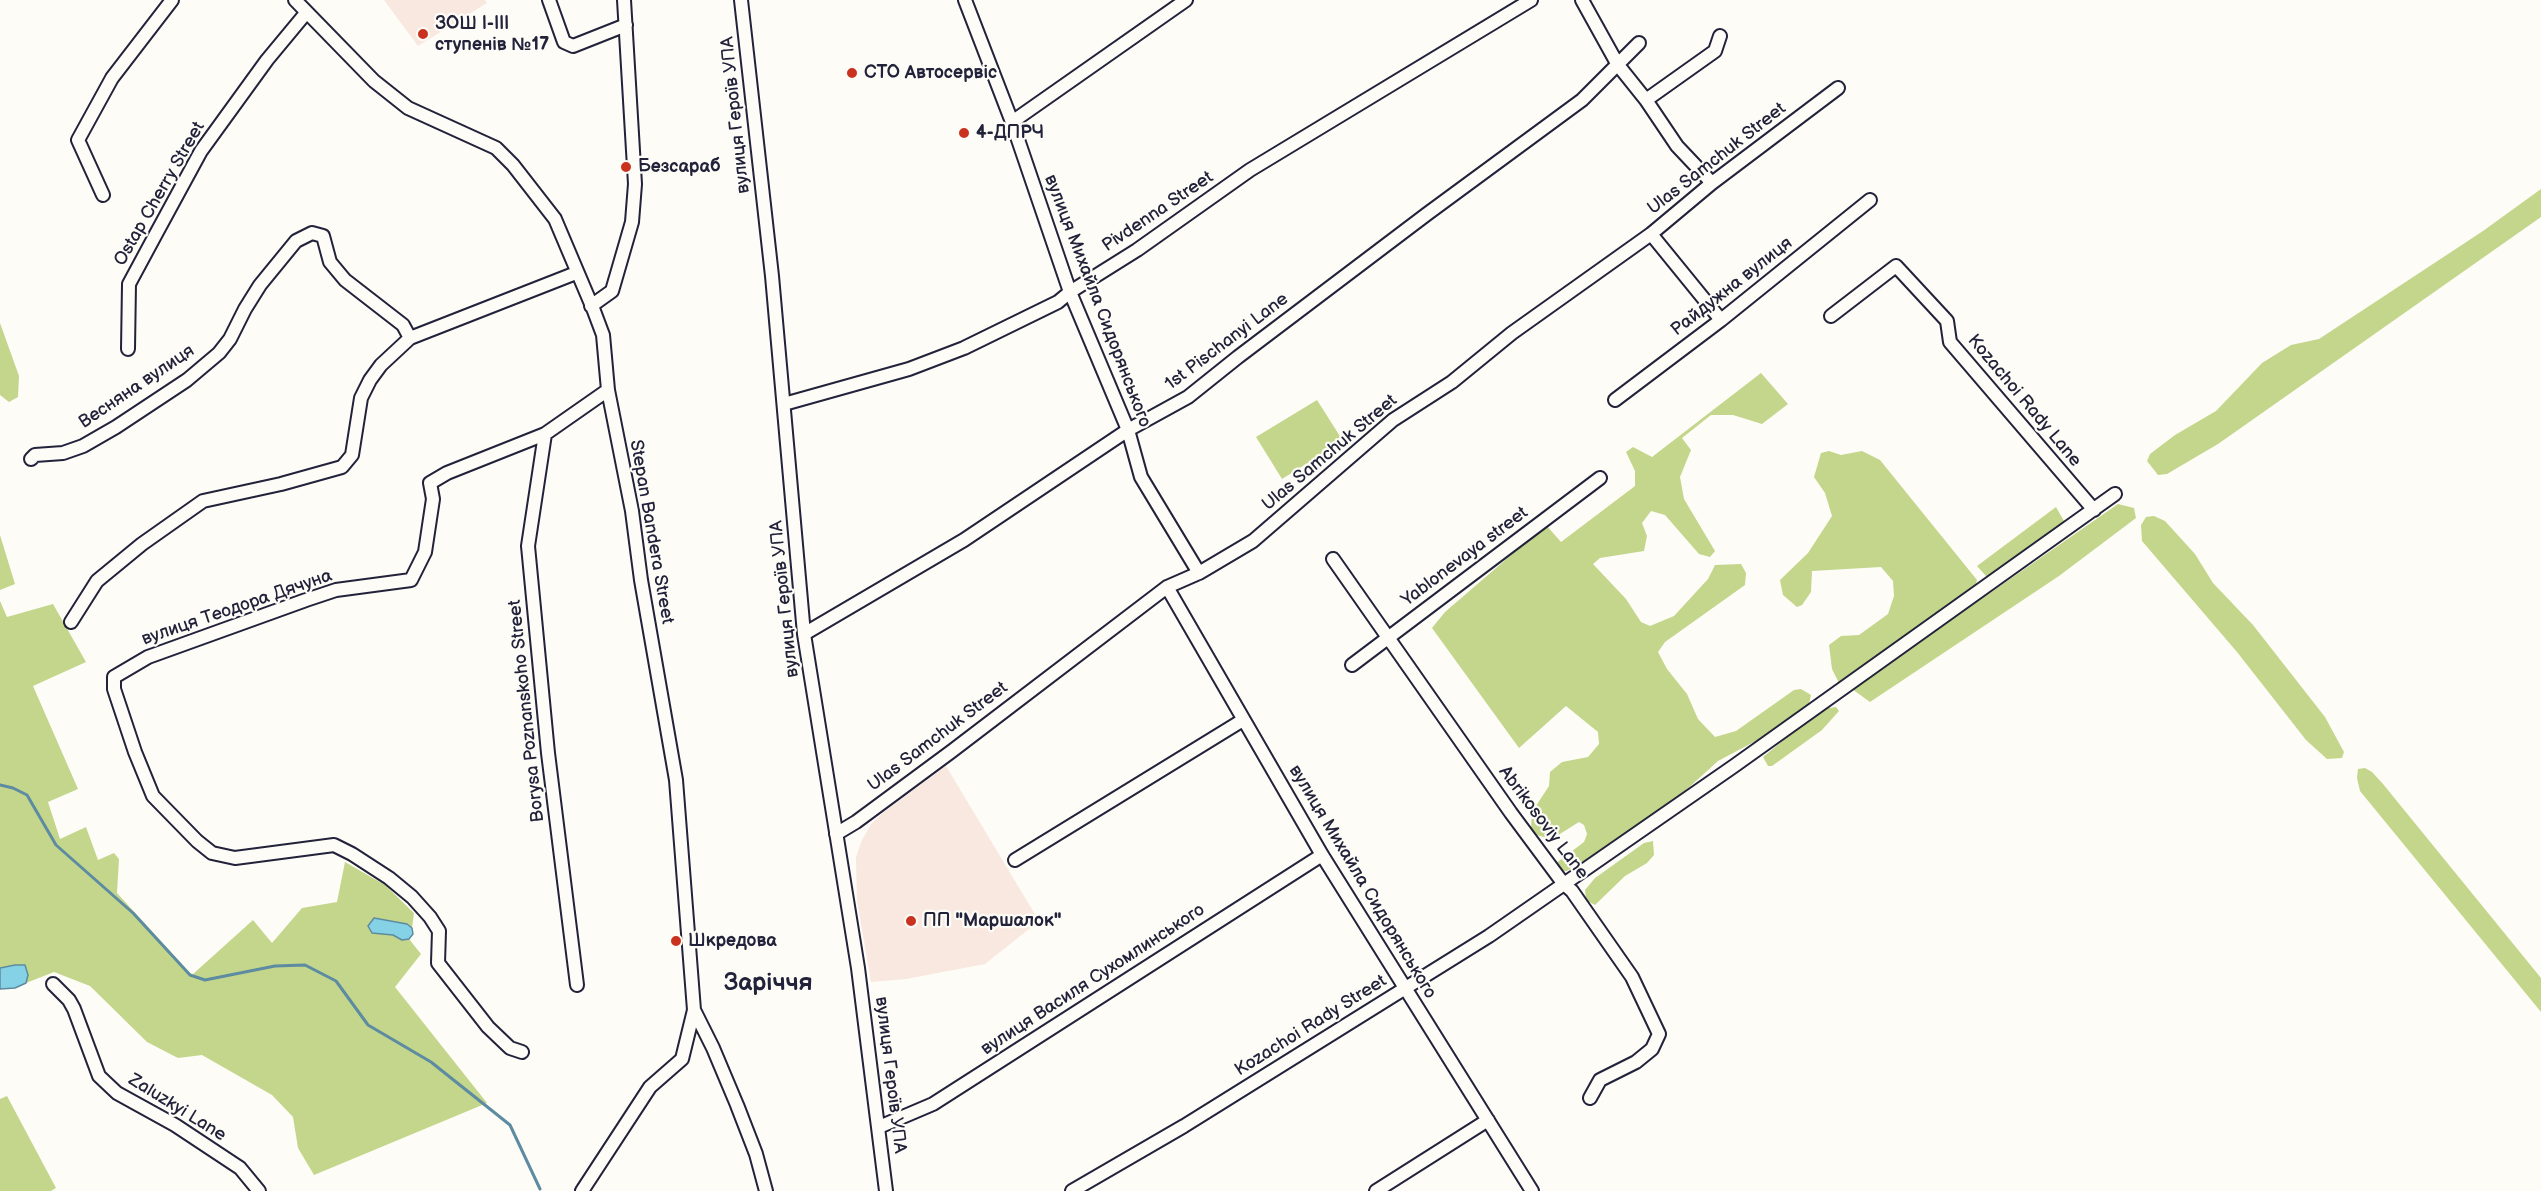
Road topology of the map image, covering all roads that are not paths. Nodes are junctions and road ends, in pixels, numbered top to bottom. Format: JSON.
{"nodes":[{"id":1,"x":172,"y":0,"type":"edge"},
{"id":2,"x":295,"y":0,"type":"edge"},
{"id":3,"x":549,"y":0,"type":"edge"},
{"id":4,"x":624,"y":0,"type":"edge"},
{"id":5,"x":741,"y":0,"type":"edge"},
{"id":6,"x":965,"y":0,"type":"edge"},
{"id":7,"x":1186,"y":0,"type":"edge"},
{"id":8,"x":1531,"y":0,"type":"edge"},
{"id":9,"x":1582,"y":0,"type":"edge"},
{"id":10,"x":306,"y":13,"type":"junction"},
{"id":11,"x":626,"y":25,"type":"junction"},
{"id":12,"x":1720,"y":36,"type":"dead end"},
{"id":13,"x":1639,"y":43,"type":"dead end"},
{"id":14,"x":1618,"y":65,"type":"junction"},
{"id":15,"x":1838,"y":88,"type":"dead end"},
{"id":16,"x":1646,"y":100,"type":"junction"},
{"id":17,"x":1012,"y":122,"type":"junction"},
{"id":18,"x":1712,"y":183,"type":"junction"},
{"id":19,"x":103,"y":195,"type":"dead end"},
{"id":20,"x":1870,"y":200,"type":"dead end"},
{"id":21,"x":1651,"y":234,"type":"junction"},
{"id":22,"x":576,"y":273,"type":"junction"},
{"id":23,"x":1070,"y":292,"type":"junction"},
{"id":24,"x":591,"y":306,"type":"junction"},
{"id":25,"x":1830,"y":315,"type":"dead end"},
{"id":26,"x":1721,"y":320,"type":"junction"},
{"id":27,"x":410,"y":338,"type":"junction"},
{"id":28,"x":128,"y":349,"type":"dead end"},
{"id":29,"x":608,"y":390,"type":"junction"},
{"id":30,"x":1615,"y":400,"type":"dead end"},
{"id":31,"x":784,"y":404,"type":"junction"},
{"id":32,"x":1128,"y":430,"type":"junction"},
{"id":33,"x":545,"y":434,"type":"junction"},
{"id":34,"x":31,"y":459,"type":"dead end"},
{"id":35,"x":1600,"y":478,"type":"dead end"},
{"id":36,"x":2115,"y":494,"type":"dead end"},
{"id":37,"x":2094,"y":510,"type":"junction"},
{"id":38,"x":1333,"y":559,"type":"dead end"},
{"id":39,"x":1199,"y":573,"type":"junction"},
{"id":40,"x":1167,"y":587,"type":"junction"},
{"id":41,"x":71,"y":622,"type":"dead end"},
{"id":42,"x":804,"y":634,"type":"junction"},
{"id":43,"x":1388,"y":638,"type":"junction"},
{"id":44,"x":1352,"y":665,"type":"dead end"},
{"id":45,"x":1243,"y":720,"type":"junction"},
{"id":46,"x":836,"y":834,"type":"junction"},
{"id":47,"x":1322,"y":855,"type":"junction"},
{"id":48,"x":1015,"y":861,"type":"dead end"},
{"id":49,"x":1563,"y":883,"type":"junction"},
{"id":50,"x":53,"y":984,"type":"dead end"},
{"id":51,"x":577,"y":986,"type":"dead end"},
{"id":52,"x":1405,"y":988,"type":"junction"},
{"id":53,"x":694,"y":1010,"type":"junction"},
{"id":54,"x":522,"y":1052,"type":"dead end"},
{"id":55,"x":1590,"y":1098,"type":"dead end"},
{"id":56,"x":1488,"y":1120,"type":"junction"},
{"id":57,"x":879,"y":1127,"type":"junction"},
{"id":58,"x":259,"y":1191,"type":"edge"},
{"id":59,"x":582,"y":1191,"type":"edge"},
{"id":60,"x":766,"y":1191,"type":"edge"},
{"id":61,"x":886,"y":1191,"type":"edge"},
{"id":62,"x":1072,"y":1191,"type":"edge"},
{"id":63,"x":1376,"y":1191,"type":"edge"},
{"id":64,"x":1532,"y":1191,"type":"edge"}],
"edges":[{"from":1,"to":19,"type":"street"},
{"from":2,"to":10,"type":"street","name":"Stepan Bandera Street"},
{"from":3,"to":11,"type":"street"},
{"from":4,"to":11,"type":"street"},
{"from":5,"to":31,"type":"street","name":"вулиця Героїв УПА"},
{"from":6,"to":17,"type":"street","name":"вулиця Михайла Сидорянського"},
{"from":7,"to":17,"type":"street"},
{"from":8,"to":23,"type":"street","name":"Pivdenna Street"},
{"from":9,"to":14,"type":"street"},
{"from":10,"to":22,"type":"street","name":"Stepan Bandera Street"},
{"from":10,"to":28,"type":"street","name":"Ostap Cherry Street"},
{"from":11,"to":24,"type":"street"},
{"from":12,"to":16,"type":"street"},
{"from":13,"to":14,"type":"street","name":"1st Pischanyi Lane"},
{"from":14,"to":16,"type":"street"},
{"from":14,"to":32,"type":"street","name":"1st Pischanyi Lane"},
{"from":15,"to":18,"type":"street","name":"Ulas Samchuk Street"},
{"from":16,"to":18,"type":"street"},
{"from":17,"to":23,"type":"street","name":"вулиця Михайла Сидорянського"},
{"from":18,"to":21,"type":"street","name":"Ulas Samchuk Street"},
{"from":20,"to":26,"type":"street","name":"Райдужна вулиця"},
{"from":21,"to":26,"type":"street"},
{"from":21,"to":39,"type":"street","name":"Ulas Samchuk Street"},
{"from":22,"to":24,"type":"street","name":"Stepan Bandera Street"},
{"from":22,"to":27,"type":"street"},
{"from":23,"to":31,"type":"street","name":"Pivdenna Street"},
{"from":23,"to":32,"type":"street","name":"вулиця Михайла Сидорянського"},
{"from":24,"to":29,"type":"street","name":"Stepan Bandera Street"},
{"from":25,"to":37,"type":"street","name":"Kozachoi Rady Lane"},
{"from":26,"to":30,"type":"street","name":"Райдужна вулиця"},
{"from":27,"to":34,"type":"street","name":"Весняна вулиця"},
{"from":27,"to":41,"type":"street"},
{"from":29,"to":33,"type":"street","name":"вулиця Теодора Дячуна"},
{"from":29,"to":53,"type":"street","name":"Stepan Bandera Street"},
{"from":31,"to":42,"type":"street","name":"вулиця Героїв УПА"},
{"from":32,"to":39,"type":"street","name":"вулиця Михайла Сидорянського"},
{"from":32,"to":42,"type":"street","name":"1st Pischanyi Lane"},
{"from":33,"to":51,"type":"street","name":"Borysa Poznanskoho Street"},
{"from":33,"to":54,"type":"street","name":"вулиця Теодора Дячуна"},
{"from":35,"to":43,"type":"street","name":"Yablonevaya street"},
{"from":36,"to":37,"type":"street","name":"Kozachoi Rady Street"},
{"from":37,"to":49,"type":"street","name":"Kozachoi Rady Street"},
{"from":38,"to":43,"type":"street","name":"Abrikosoviy Lane"},
{"from":39,"to":40,"type":"street","name":"Ulas Samchuk Street"},
{"from":40,"to":45,"type":"street","name":"вулиця Михайла Сидорянського"},
{"from":40,"to":46,"type":"street","name":"Ulas Samchuk Street"},
{"from":42,"to":46,"type":"street","name":"вулиця Героїв УПА"},
{"from":43,"to":44,"type":"street","name":"Yablonevaya street"},
{"from":43,"to":49,"type":"street","name":"Abrikosoviy Lane"},
{"from":45,"to":47,"type":"street","name":"вулиця Михайла Сидорянського"},
{"from":45,"to":48,"type":"street"},
{"from":46,"to":57,"type":"street","name":"вулиця Героїв УПА"},
{"from":47,"to":52,"type":"street","name":"вулиця Михайла Сидорянського"},
{"from":47,"to":57,"type":"street","name":"вулиця Василя Сухомлинського"},
{"from":49,"to":52,"type":"street","name":"Kozachoi Rady Street"},
{"from":49,"to":55,"type":"street","name":"Abrikosoviy Lane"},
{"from":50,"to":58,"type":"street","name":"Zaluzkyi Lane"},
{"from":52,"to":56,"type":"street","name":"вулиця Михайла Сидорянського"},
{"from":52,"to":62,"type":"street","name":"Kozachoi Rady Street"},
{"from":53,"to":59,"type":"street"},
{"from":53,"to":60,"type":"street","name":"Stepan Bandera Street"},
{"from":56,"to":63,"type":"street"},
{"from":56,"to":64,"type":"street","name":"вулиця Михайла Сидорянського"},
{"from":57,"to":61,"type":"street","name":"вулиця Героїв УПА"}]}
